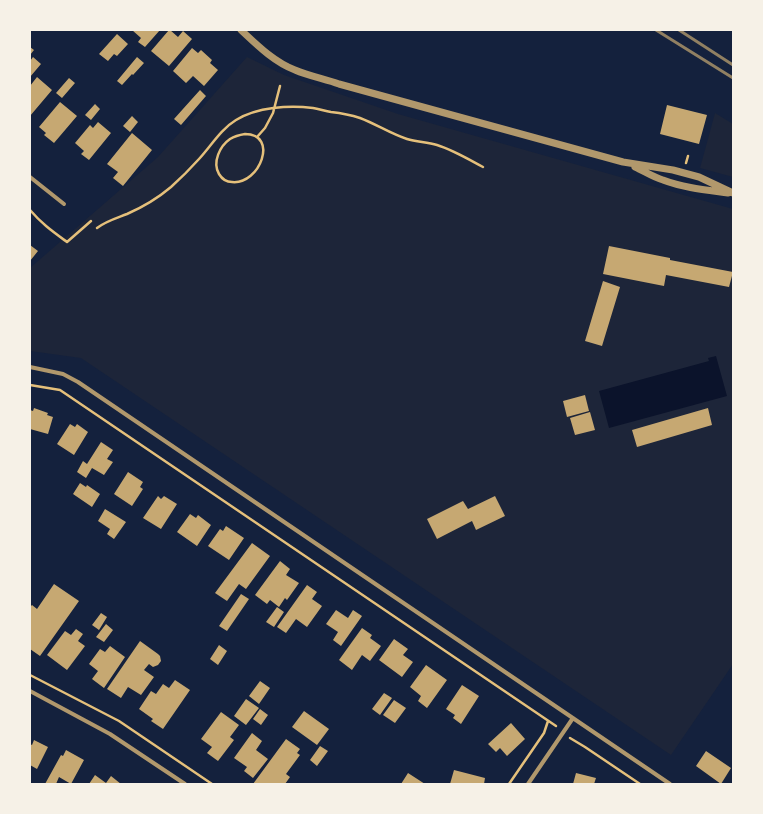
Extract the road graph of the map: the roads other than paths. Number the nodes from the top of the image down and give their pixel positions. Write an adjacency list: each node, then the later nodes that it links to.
1 (241, 30): 2 (street)
2 (627, 164): 4 (street); 4 (street)
3 (30, 177): 5 (street)
4 (733, 193)
5 (64, 204)
6 (30, 367): 8 (street)
7 (30, 691): 9 (street)
8 (573, 718): 10 (street); 11 (street)
9 (185, 784)
10 (528, 784)
11 (670, 784)

